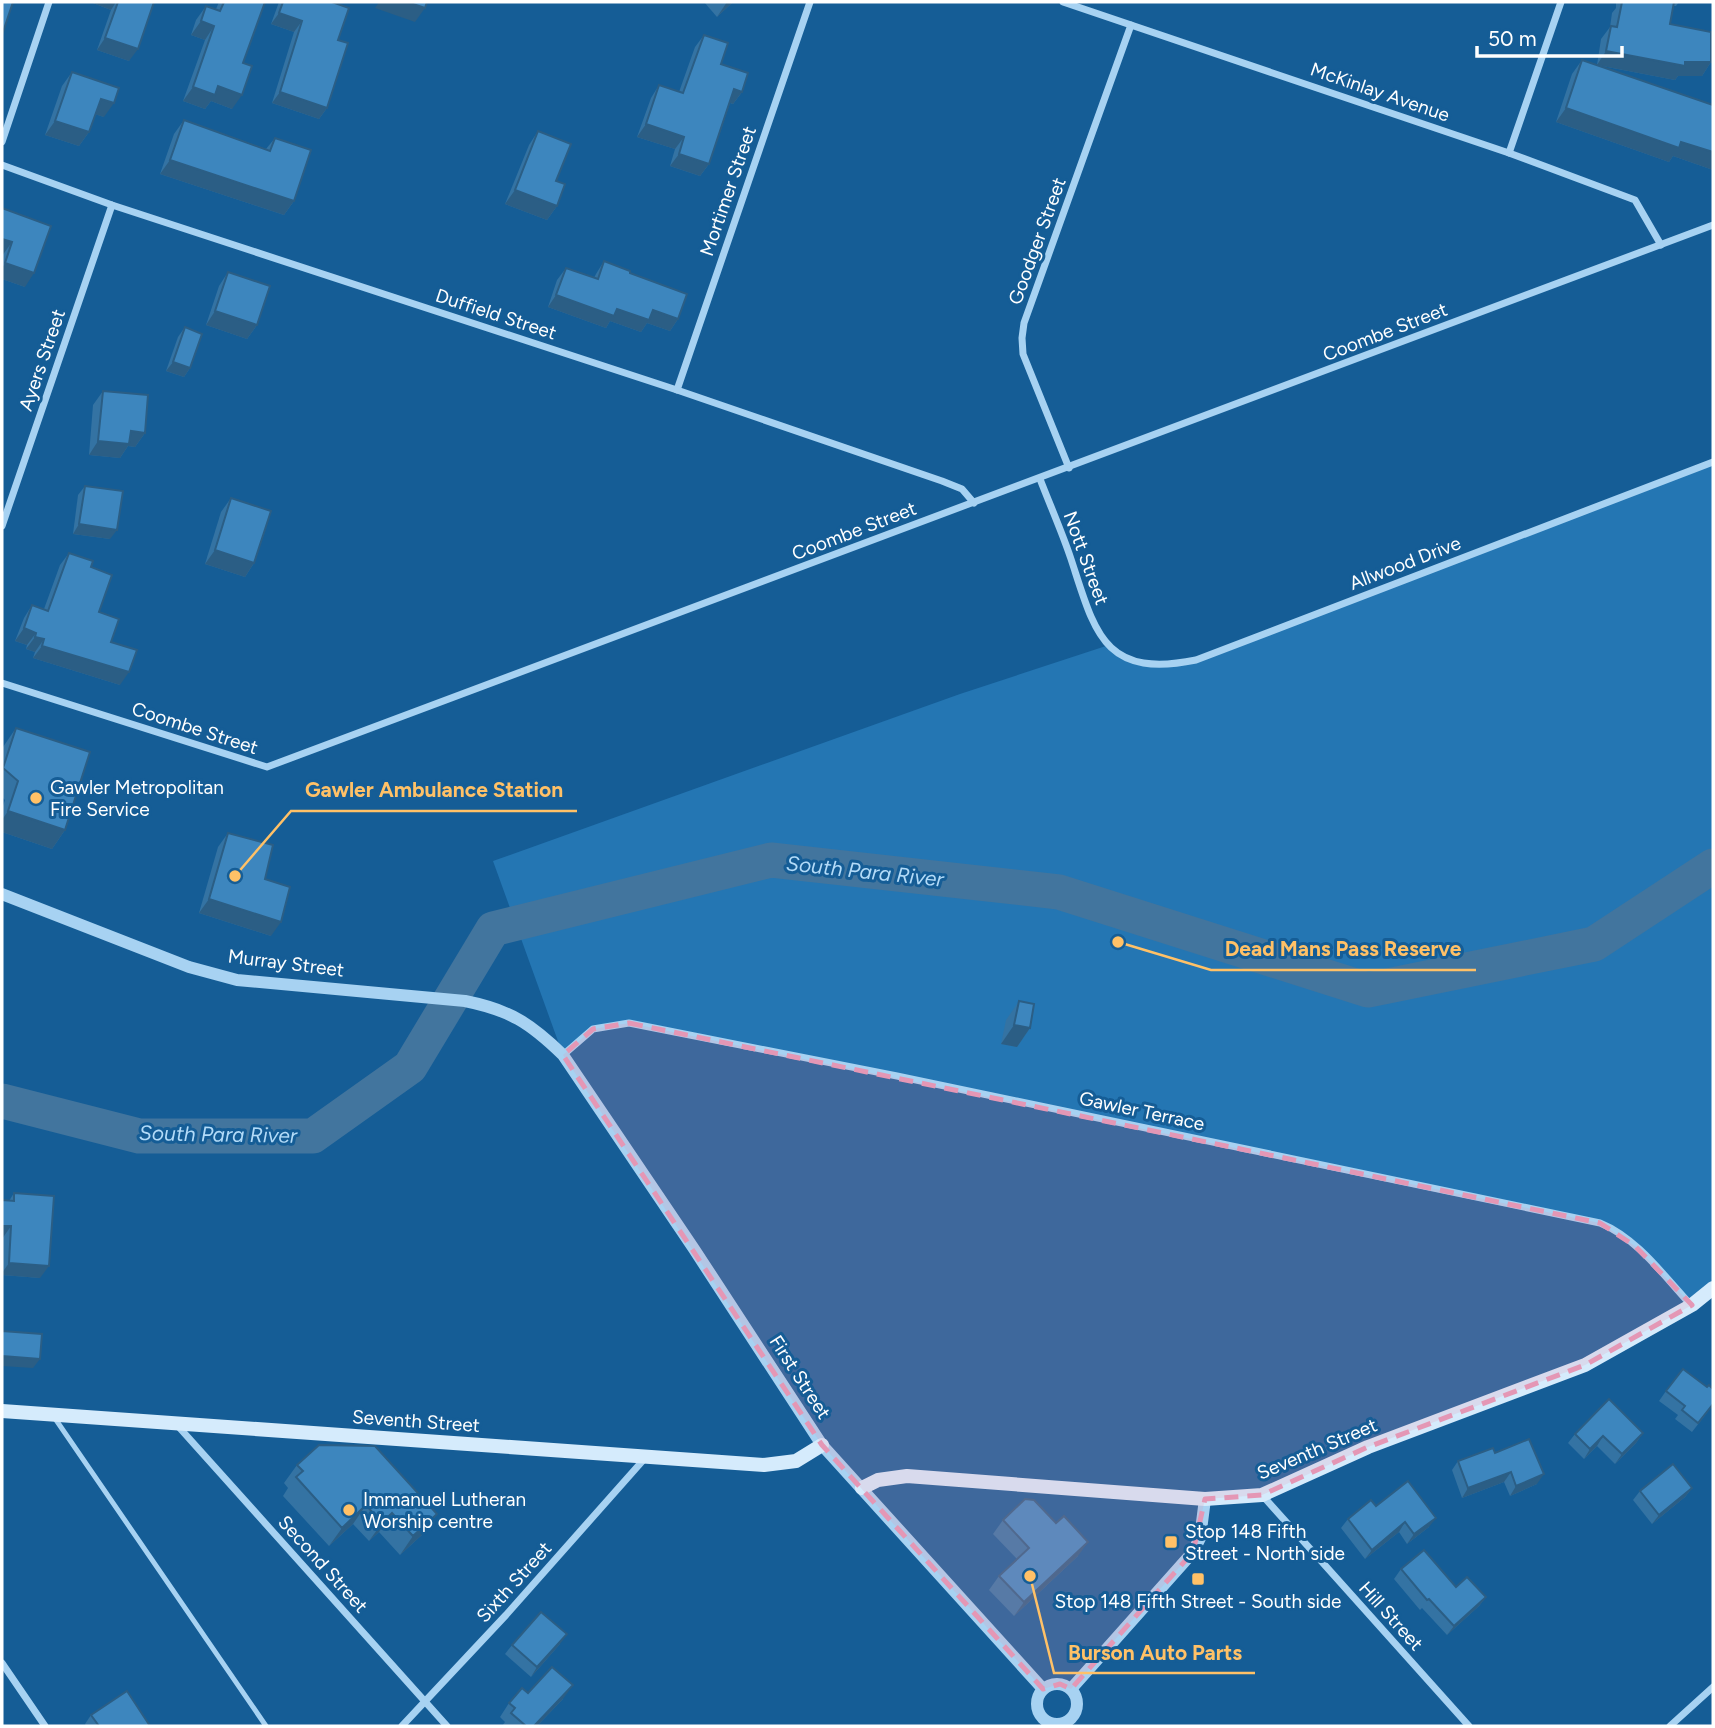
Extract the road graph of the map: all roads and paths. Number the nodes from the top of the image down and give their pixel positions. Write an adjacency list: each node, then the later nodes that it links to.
1 (50, 2): 6 (street)
2 (810, 2): 12 (street, Mortimer Street)
3 (1063, 2): 5 (street, McKinlay Avenue)
4 (1561, 2): 7 (street)
5 (1131, 25): 7 (street, McKinlay Avenue); 14 (street, Goodger Street)
6 (2, 142)
7 (1508, 153): 11 (street, McKinlay Avenue)
8 (2, 165): 9 (street, Duffield Street)
9 (111, 205): 12 (street, Duffield Street); 17 (street, Ayers Street)
10 (1713, 225): 11 (street, Coombe Street)
11 (1661, 245): 14 (street, Coombe Street)
12 (677, 390): 16 (street, Duffield Street)
13 (1713, 462): 18 (street, Allwood Drive)
14 (1069, 468): 15 (street, Coombe Street)
15 (1040, 479): 16 (street, Coombe Street); 18 (street, Nott Street)
16 (974, 503): 19 (street, Coombe Street)
17 (2, 526)
18 (1107, 646)
19 (2, 683)
20 (2, 894): 21 (street, Murray Street)
21 (563, 1055): 23 (street, Gawler Terrace); 27 (street, First Street)
22 (1713, 1288): 23 (main road, Seventh Street)
23 (1692, 1305): 30 (main road, Seventh Street)
24 (2, 1411): 25 (main road, Seventh Street)
25 (53, 1415): 26 (main road, Seventh Street); 40 (lane)
26 (176, 1423): 28 (main road, Seventh Street); 36 (street, Second Street)
27 (822, 1445): 28 (main road, Seventh Street); 29 (street, First Street)
28 (647, 1456): 36 (street, Sixth Street)
29 (862, 1488): 31 (main road, Seventh Street); 34 (street, First Street)
30 (1262, 1495): 31 (main road, Seventh Street); 43 (street, Hill Street)
31 (1205, 1499): 35 (street)
32 (2, 1663): 39 (street)
33 (1713, 1687): 44 (street)
34 (1043, 1689): 35 (street); 37 (street)
35 (1071, 1689): 38 (street)
36 (425, 1701): 41 (street, Sixth Street); 42 (street, Second Street)
37 (1042, 1723): 38 (street)
38 (1072, 1723)
39 (45, 1726)
40 (266, 1726)
41 (402, 1726)
42 (447, 1726)
43 (1469, 1726)
44 (1670, 1726)

